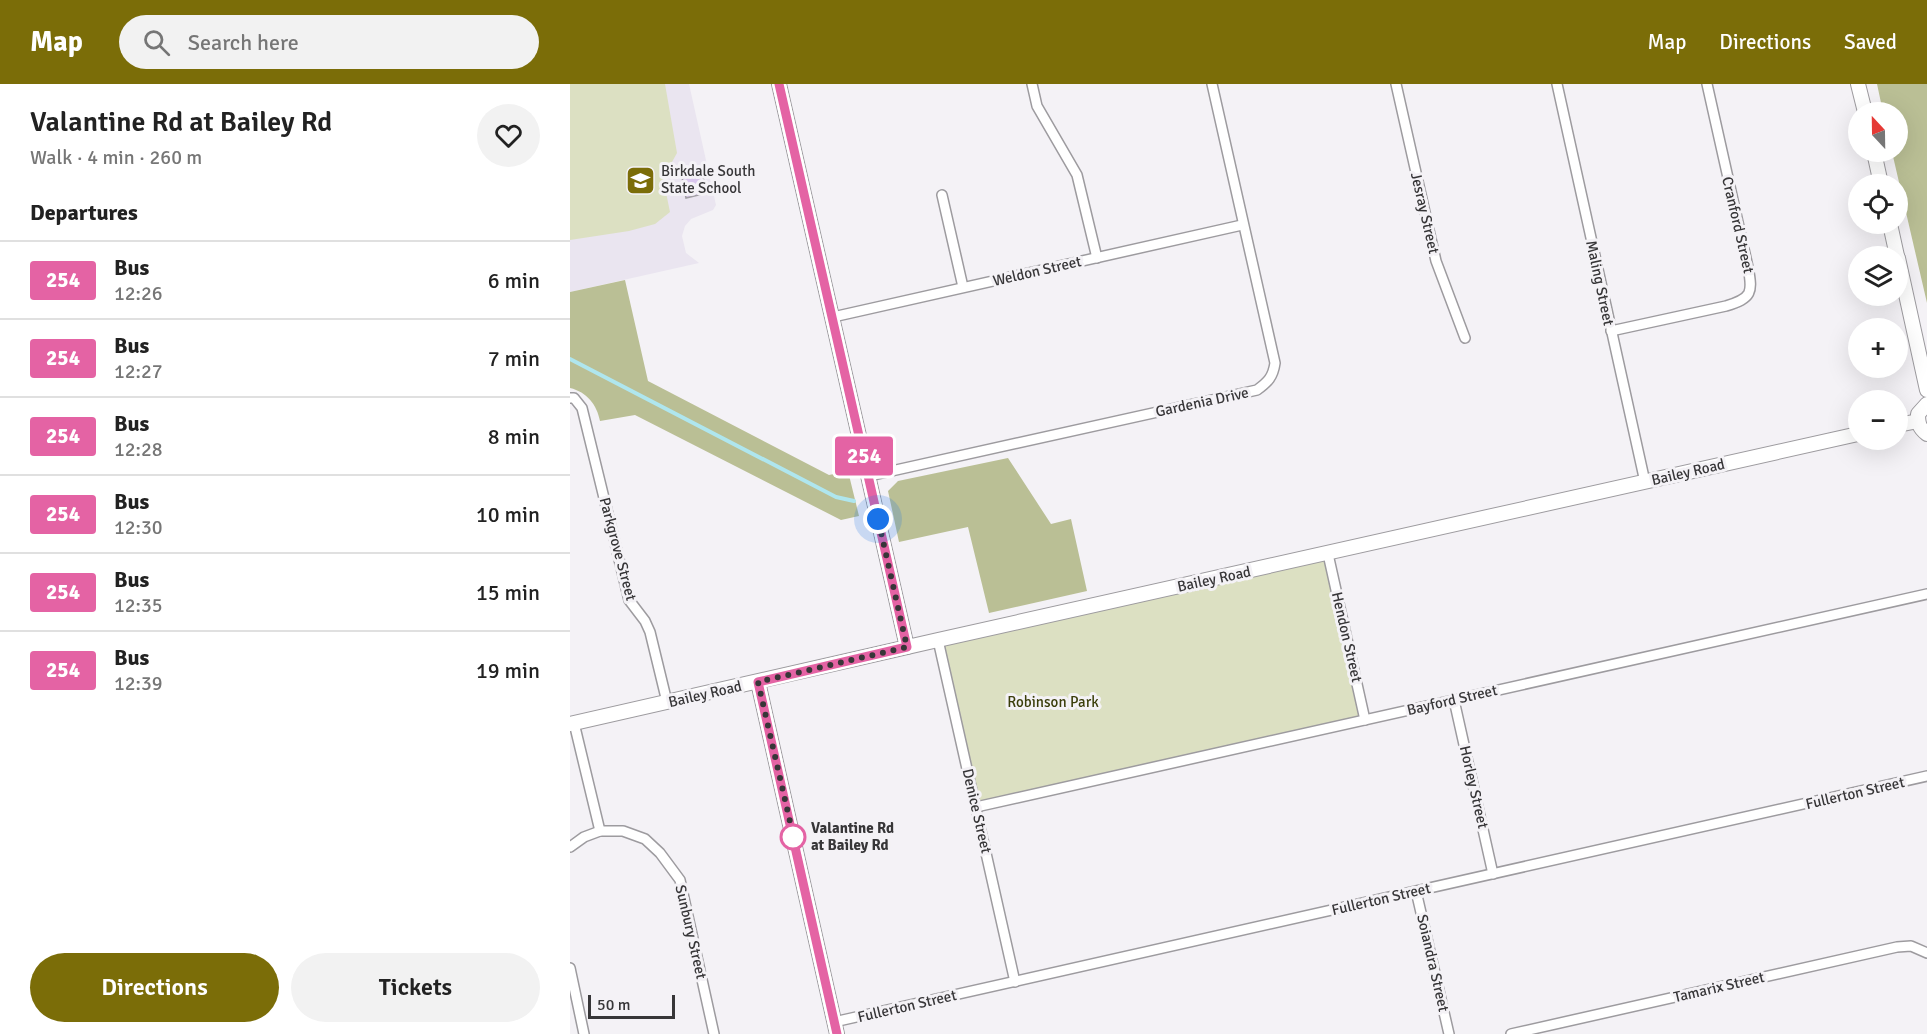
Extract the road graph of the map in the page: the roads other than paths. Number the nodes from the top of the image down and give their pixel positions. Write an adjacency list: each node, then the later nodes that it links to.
1 (780, 84): 14 (street)
2 (1032, 84): 11 (street)
3 (1212, 84): 10 (street, Gardenia Drive)
4 (1396, 84): 16 (street, Jesray Street)
5 (1557, 84): 15 (street, Maling Street)
6 (1707, 84): 15 (street, Cranford Street)
7 (1858, 84): 8 (street)
8 (1862, 102)
9 (942, 195): 12 (street)
10 (1242, 225): 11 (street, Weldon Street); 24 (street, Gardenia Drive)
11 (1096, 258): 12 (street, Weldon Street)
12 (963, 287): 14 (street, Weldon Street)
13 (1908, 306): 17 (street)
14 (833, 317): 24 (street)
15 (1611, 332): 25 (street, Maling Street)
16 (1465, 338)
17 (1927, 390)
18 (570, 398): 32 (street, Parkgrove Street)
19 (1927, 405): 20 (street)
20 (1918, 422): 21 (street); 22 (street)
21 (1908, 424)
22 (1927, 434)
23 (1848, 436): 25 (street, Bailey Road)
24 (869, 476): 29 (street)
25 (1644, 482): 26 (street, Bailey Road)
26 (1328, 554): 28 (street, Bailey Road); 33 (street, Hendon Street)
27 (1927, 594): 31 (street, Bayford Street)
28 (938, 640): 29 (street, Bailey Road); 36 (street, Denice Street)
29 (907, 647): 30 (street, Bailey Road)
30 (758, 682): 32 (street, Bailey Road); 44 (street)
31 (1454, 700): 33 (street, Bayford Street); 39 (street, Horley Street)
32 (667, 702): 34 (street, Bailey Road)
33 (1365, 720): 36 (street, Bayford Street)
34 (572, 724): 37 (street)
35 (1927, 777): 39 (street, Fullerton Street)
36 (976, 807): 43 (street, Denice Street)
37 (600, 831): 38 (street); 46 (street, Sunbury Street)
38 (570, 847)
39 (1493, 874): 40 (street, Fullerton Street)
40 (1416, 891): 43 (street, Fullerton Street); 47 (street, Soiandra Street)
41 (1927, 953): 48 (street, Tamarix Street)
42 (570, 968): 45 (street)
43 (1015, 981): 44 (street, Fullerton Street)
44 (836, 1028)
45 (584, 1034)
46 (714, 1034)
47 (1449, 1034)
48 (1511, 1034)

